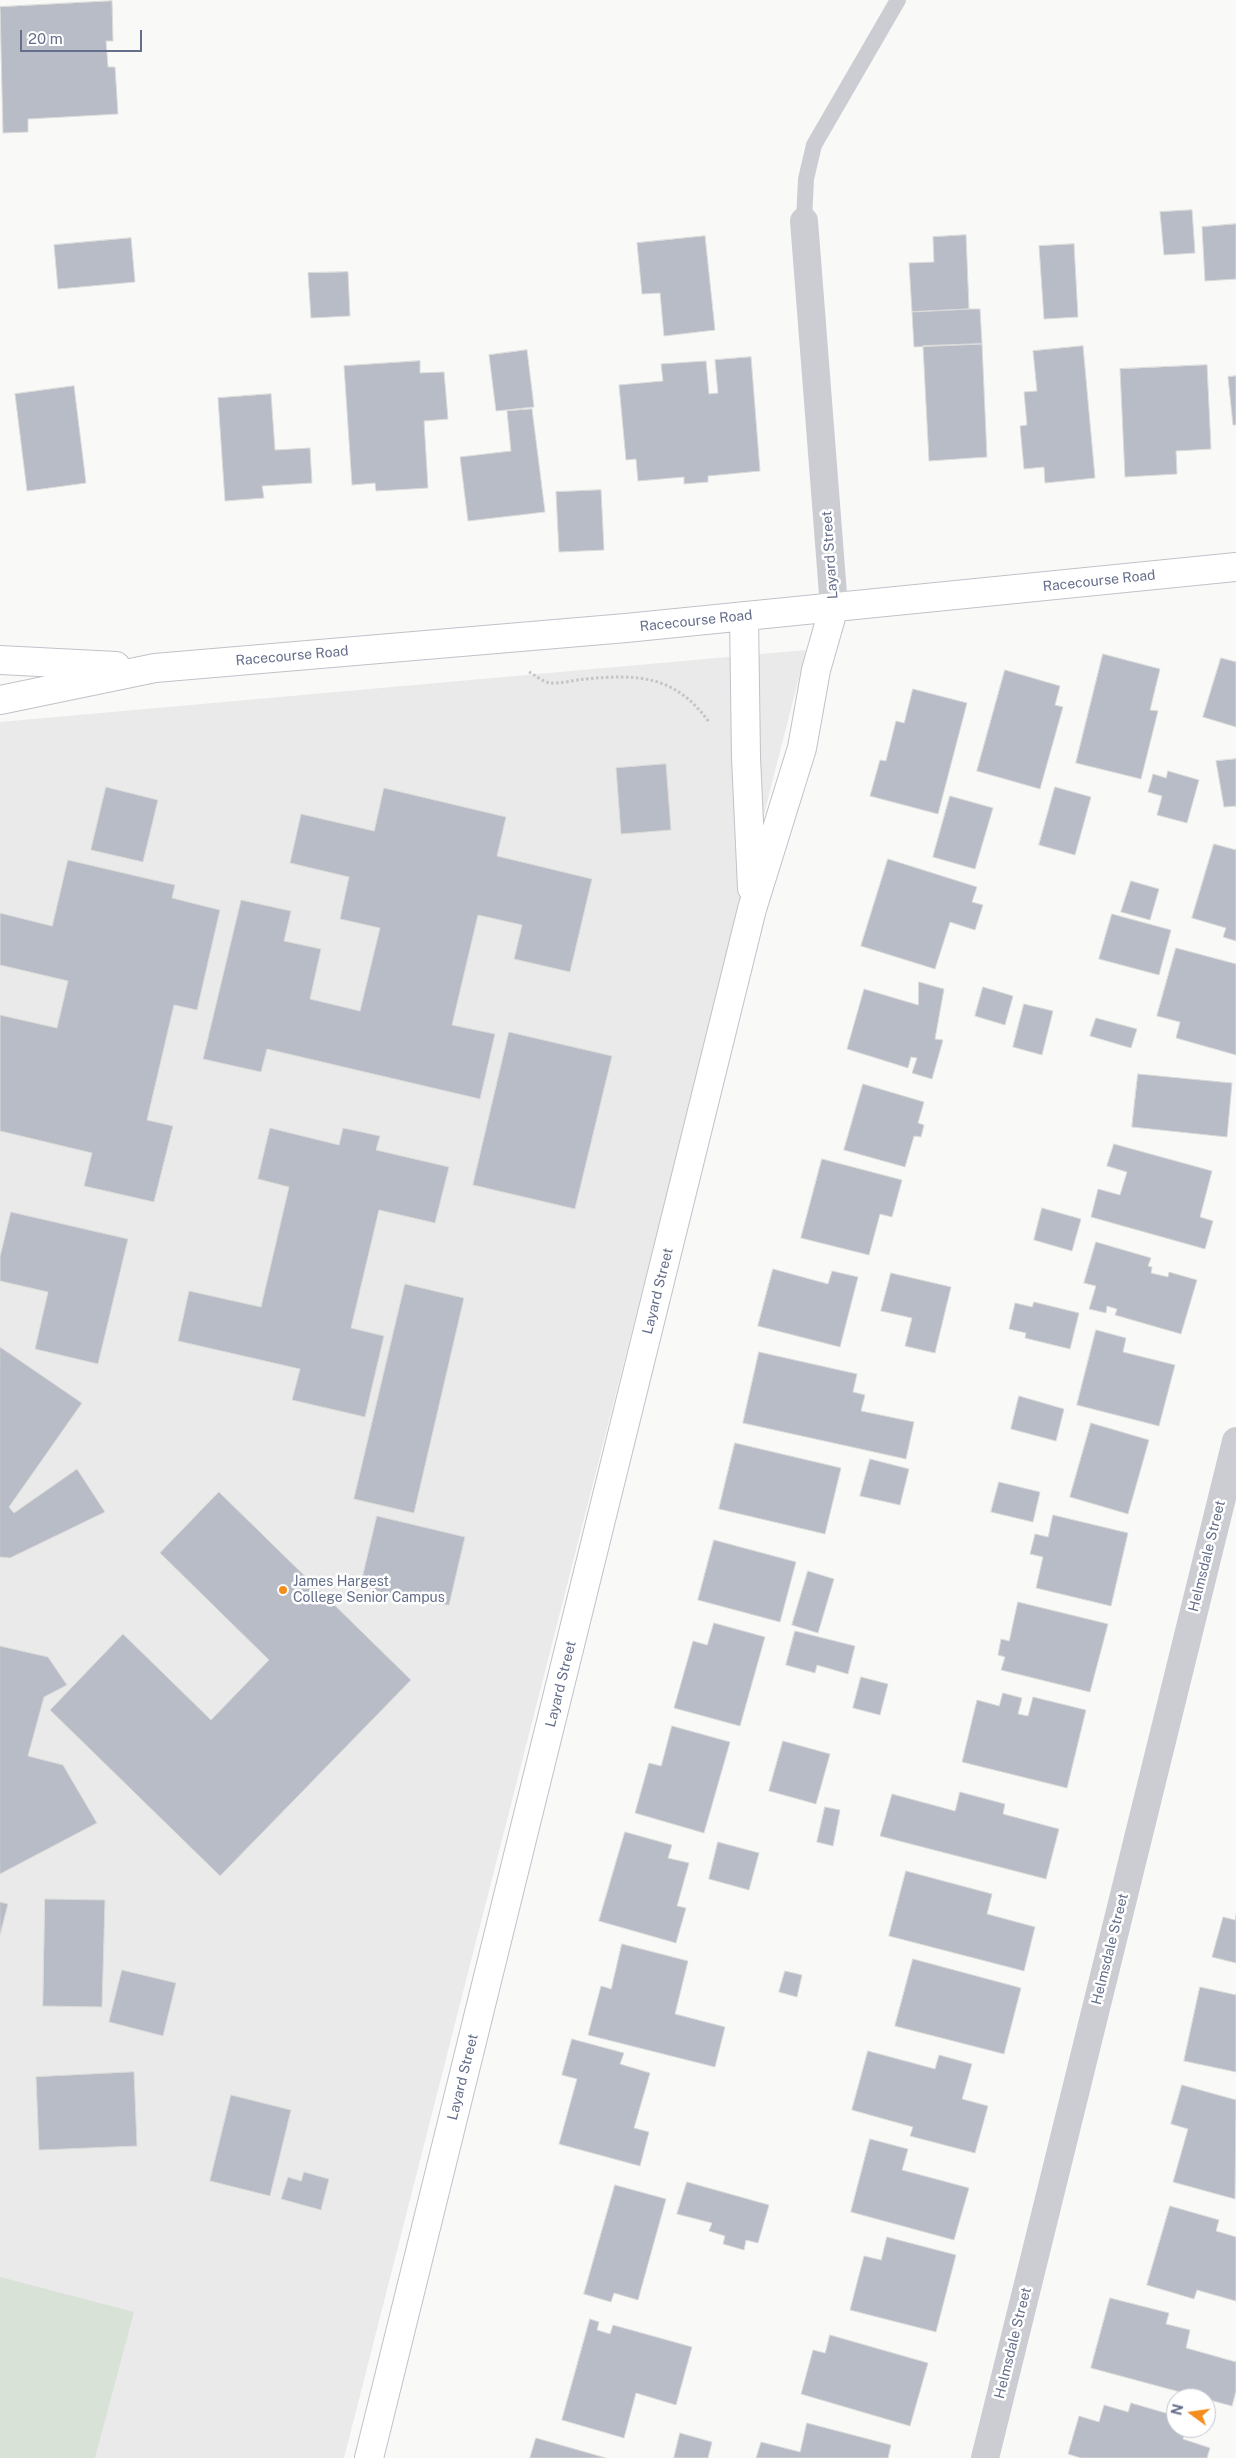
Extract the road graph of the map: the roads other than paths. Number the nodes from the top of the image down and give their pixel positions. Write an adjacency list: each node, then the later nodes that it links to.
1 (898, 0): 2 (lane)
2 (804, 221): 4 (street, Layard Street)
3 (1236, 567): 4 (street, Racecourse Road)
4 (834, 607): 5 (street, Racecourse Road); 9 (street, Layard Street)
5 (744, 616): 7 (street, Racecourse Road); 9 (street, Layard Street)
6 (0, 660): 7 (street, Racecourse Road)
7 (155, 668): 8 (street, Racecourse Road)
8 (0, 700)
9 (752, 910): 11 (street, Layard Street)
10 (1236, 1441): 12 (street, Helmsdale Street)
11 (369, 2458)
12 (985, 2458)

